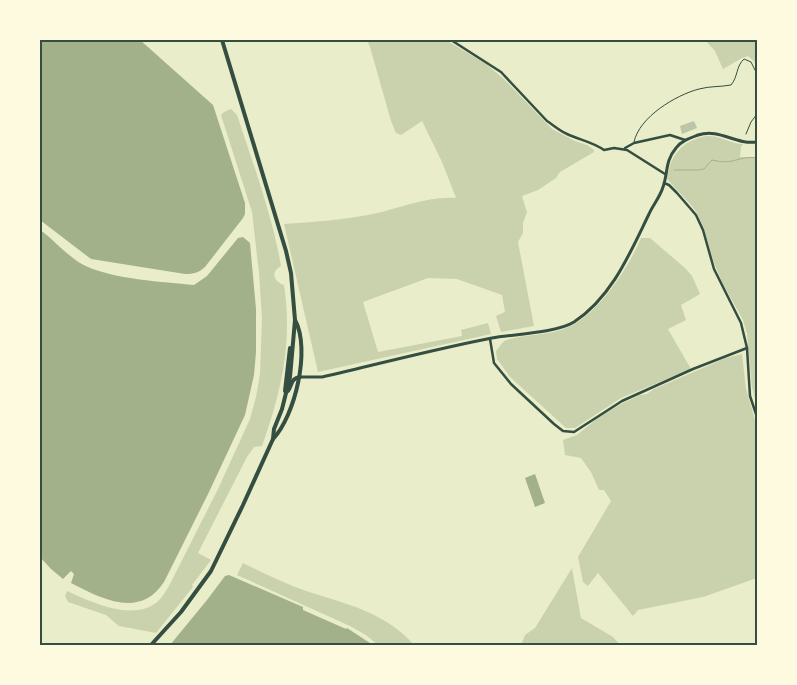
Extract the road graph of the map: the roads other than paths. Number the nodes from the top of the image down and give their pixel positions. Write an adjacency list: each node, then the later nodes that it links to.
1 (222, 40): 12 (highway)
2 (451, 40): 9 (street)
3 (757, 74): 8 (lane)
4 (757, 114): 5 (lane)
5 (746, 134)
6 (685, 140): 7 (main road); 8 (street); 10 (main road)
7 (757, 142)
8 (634, 143): 9 (street)
9 (624, 149): 10 (street)
10 (665, 174): 11 (main road)
11 (664, 183): 14 (main road); 15 (street)
12 (295, 320): 13 (highway); 17 (highway)
13 (294, 330): 16 (highway); 18 (highway)
14 (490, 338): 15 (street); 17 (main road)
15 (747, 348): 19 (street)
16 (291, 368): 17 (highway); 18 (highway)
17 (300, 377): 18 (highway); 20 (highway)
18 (285, 396): 20 (highway)
19 (757, 417)
20 (273, 439): 21 (highway)
21 (151, 645)

